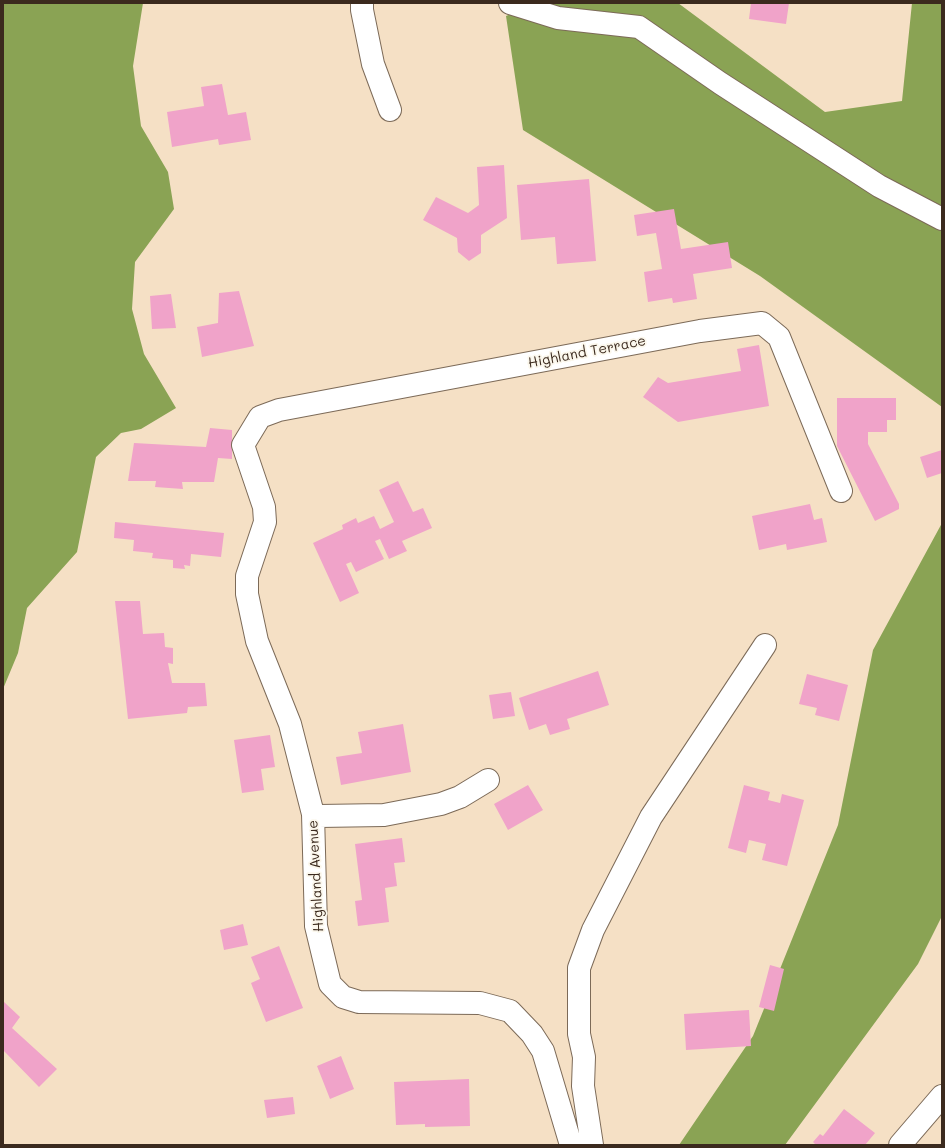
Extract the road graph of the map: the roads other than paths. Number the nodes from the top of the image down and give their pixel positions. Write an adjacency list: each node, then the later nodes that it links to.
1 (362, 3): 3 (street)
2 (510, 3): 4 (street)
3 (390, 110)
4 (942, 219)
5 (243, 445): 6 (street, Highland Terrace); 9 (street, Highland Avenue)
6 (840, 491)
7 (765, 645): 12 (street)
8 (488, 780): 9 (street)
9 (313, 814): 11 (street, Highland Avenue)
10 (942, 1096): 13 (street)
11 (571, 1145)
12 (592, 1145)
13 (900, 1145)

